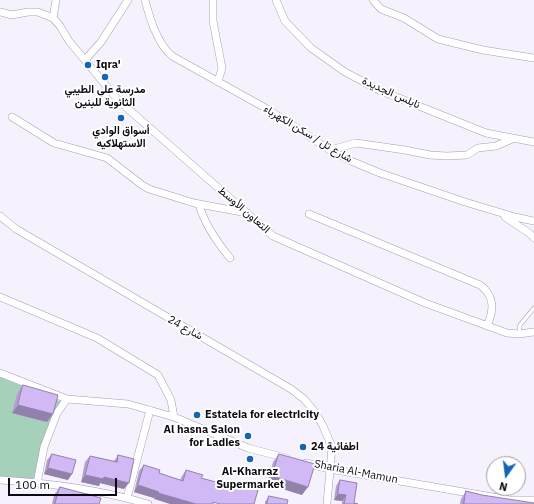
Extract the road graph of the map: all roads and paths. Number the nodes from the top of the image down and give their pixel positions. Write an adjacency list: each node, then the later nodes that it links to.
1 (56, 0): 8 (street)
2 (128, 0): 10 (street)
3 (145, 0): 11 (street, شارع تل / سكن الكهرباء)
4 (213, 0): 11 (street)
5 (276, 0): 13 (street, نابلس الجديدة)
6 (373, 0): 9 (street)
7 (0, 12): 8 (street)
8 (53, 18): 10 (street, التعاون الأوسط)
9 (534, 58)
10 (85, 60): 17 (street, التعاون الأوسط)
11 (218, 82): 15 (street, شارع تل / سكن الكهرباء)
12 (12, 117): 16 (street)
13 (512, 139): 14 (street, نابلس الجديدة); 15 (street)
14 (534, 142)
15 (330, 150): 21 (street, شارع تل / سكن الكهرباء)
16 (199, 204): 17 (street); 23 (street)
17 (247, 213): 26 (street, التعاون الأوسط)
18 (309, 214): 26 (street)
19 (0, 216): 33 (street, شارع 24)
20 (505, 217): 22 (street)
21 (534, 221)
22 (534, 238)
23 (230, 258)
24 (0, 297): 32 (street)
25 (534, 308): 28 (lane)
26 (487, 326): 28 (street, التعاون الأوسط)
27 (534, 332): 28 (street, التعاون الأوسط)
28 (519, 334)
29 (0, 373): 30 (street, Sharia Al-Mamun)
30 (67, 399): 31 (street, Sharia Al-Mamun); 35 (street)
31 (150, 410): 32 (street, Sharia Al-Mamun); 36 (street)
32 (174, 417): 33 (street, Sharia Al-Mamun)
33 (330, 469): 37 (street, Sharia Al-Mamun); 39 (street, شارع 24)
34 (0, 480): 35 (street)
35 (37, 482): 36 (street)
36 (127, 498): 38 (street)
37 (534, 500)
38 (148, 504)
39 (327, 504)

